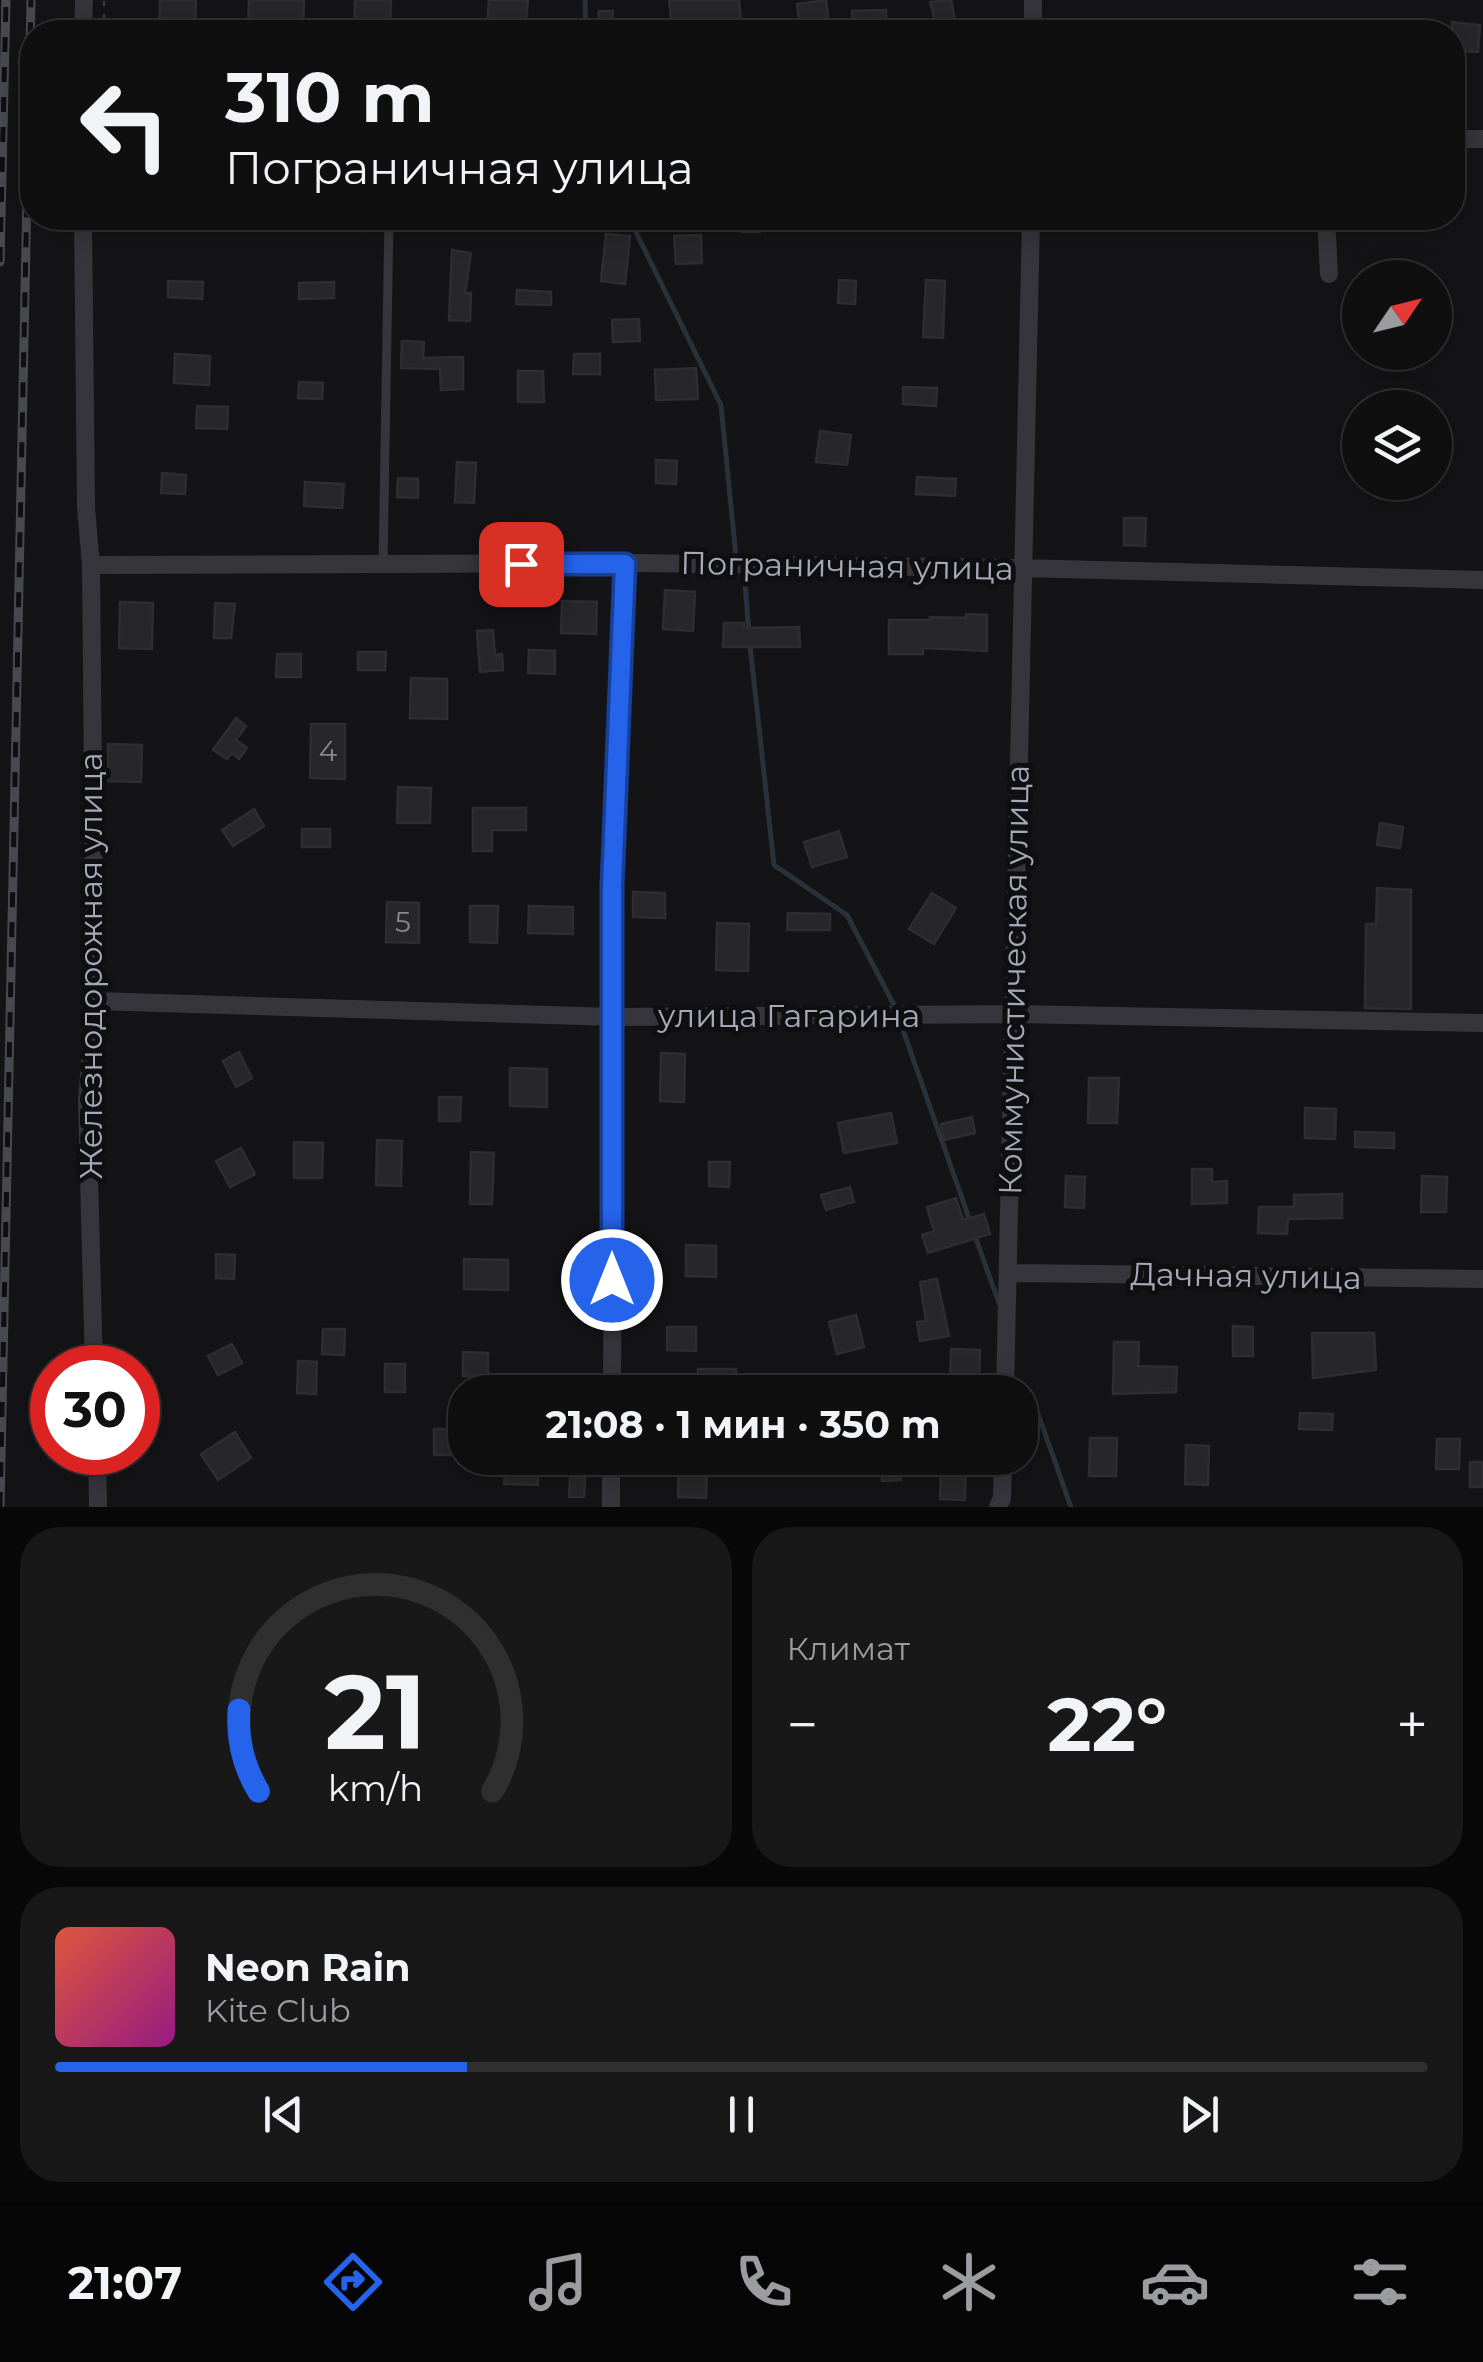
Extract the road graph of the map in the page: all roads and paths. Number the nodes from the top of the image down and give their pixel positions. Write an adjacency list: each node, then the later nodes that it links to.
1 (83, 230): 7 (street, Железнодорожная улица)
2 (390, 230): 8 (lane)
3 (1031, 230): 9 (street, Коммунистическая улица)
4 (1327, 230): 5 (street)
5 (1329, 274)
6 (625, 564): 8 (street, Пограничная улица); 9 (street, Пограничная улица); 13 (street)
7 (91, 565): 8 (street, Пограничная улица); 11 (street, Железнодорожная улица)
8 (383, 566)
9 (1021, 568): 10 (street, Пограничная улица); 12 (street, Коммунистическая улица)
10 (1483, 580)
11 (94, 1002): 13 (street, улица Гагарина); 17 (street, Железнодорожная улица)
12 (1014, 1014): 13 (street, улица Гагарина); 14 (street, улица Гагарина); 15 (street, Коммунистическая улица)
13 (614, 1017): 18 (street)
14 (1483, 1023)
15 (1008, 1273): 16 (street, Дачная улица); 19 (street, Коммунистическая улица)
16 (1483, 1279)
17 (93, 1345)
18 (612, 1375)
19 (1005, 1375)
20 (97, 1475): 23 (street)
21 (611, 1475): 24 (street)
22 (1003, 1475): 25 (street)
23 (98, 1507)
24 (611, 1507)
25 (998, 1507)

